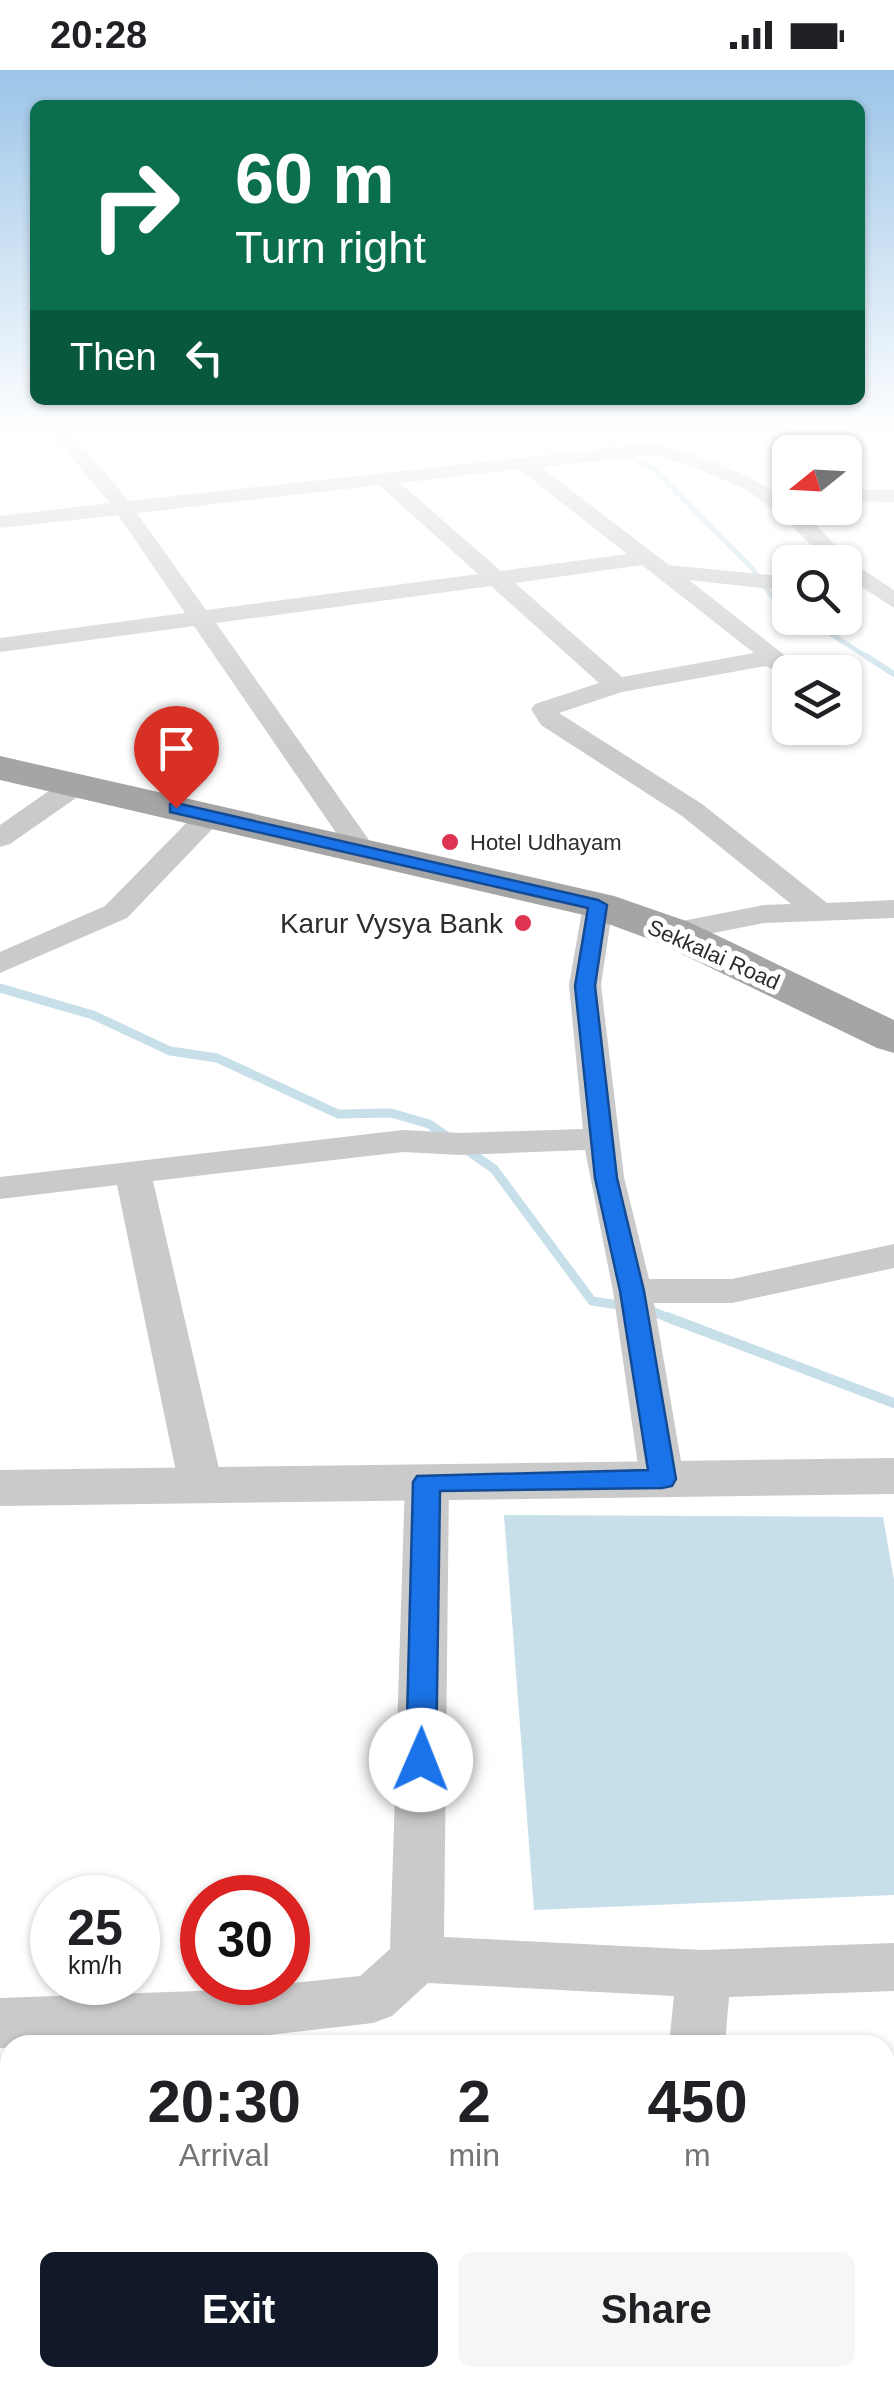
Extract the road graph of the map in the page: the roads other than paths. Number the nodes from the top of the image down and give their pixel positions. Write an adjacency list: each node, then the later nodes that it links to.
1 (143, 537): 10 (street)
2 (451, 537): 6 (street)
3 (620, 537): 4 (street)
4 (656, 565): 6 (street); 7 (street); 12 (street)
5 (862, 576): 9 (street)
6 (498, 578): 10 (street); 13 (street)
7 (772, 581)
8 (862, 590): 9 (street)
9 (889, 593)
10 (198, 619): 11 (street); 18 (street)
11 (0, 645)
12 (770, 658): 13 (street)
13 (617, 685): 21 (street)
14 (0, 768): 15 (main road, Sekkalai Road)
15 (76, 786): 16 (main road, Sekkalai Road); 17 (street)
16 (209, 816): 18 (main road, Sekkalai Road); 23 (street)
17 (0, 838)
18 (362, 850): 19 (main road, Sekkalai Road)
19 (598, 905): 22 (main road, Sekkalai Road); 25 (street)
20 (894, 909): 21 (street)
21 (820, 912): 22 (street)
22 (674, 932): 24 (main road, Sekkalai Road)
23 (0, 964)
24 (894, 1038)
25 (602, 1139): 26 (street); 29 (street)
26 (133, 1173): 27 (street); 34 (street)
27 (0, 1188)
28 (894, 1256): 29 (street)
29 (632, 1291): 31 (street)
30 (894, 1476): 31 (street)
31 (662, 1479): 32 (street)
32 (426, 1482): 34 (street); 35 (street)
33 (1, 1486): 34 (street)
34 (201, 1486)
35 (417, 1959): 37 (street); 38 (street)
36 (894, 1967): 37 (street)
37 (702, 1974): 39 (street)
38 (0, 2023)
39 (697, 2035)

